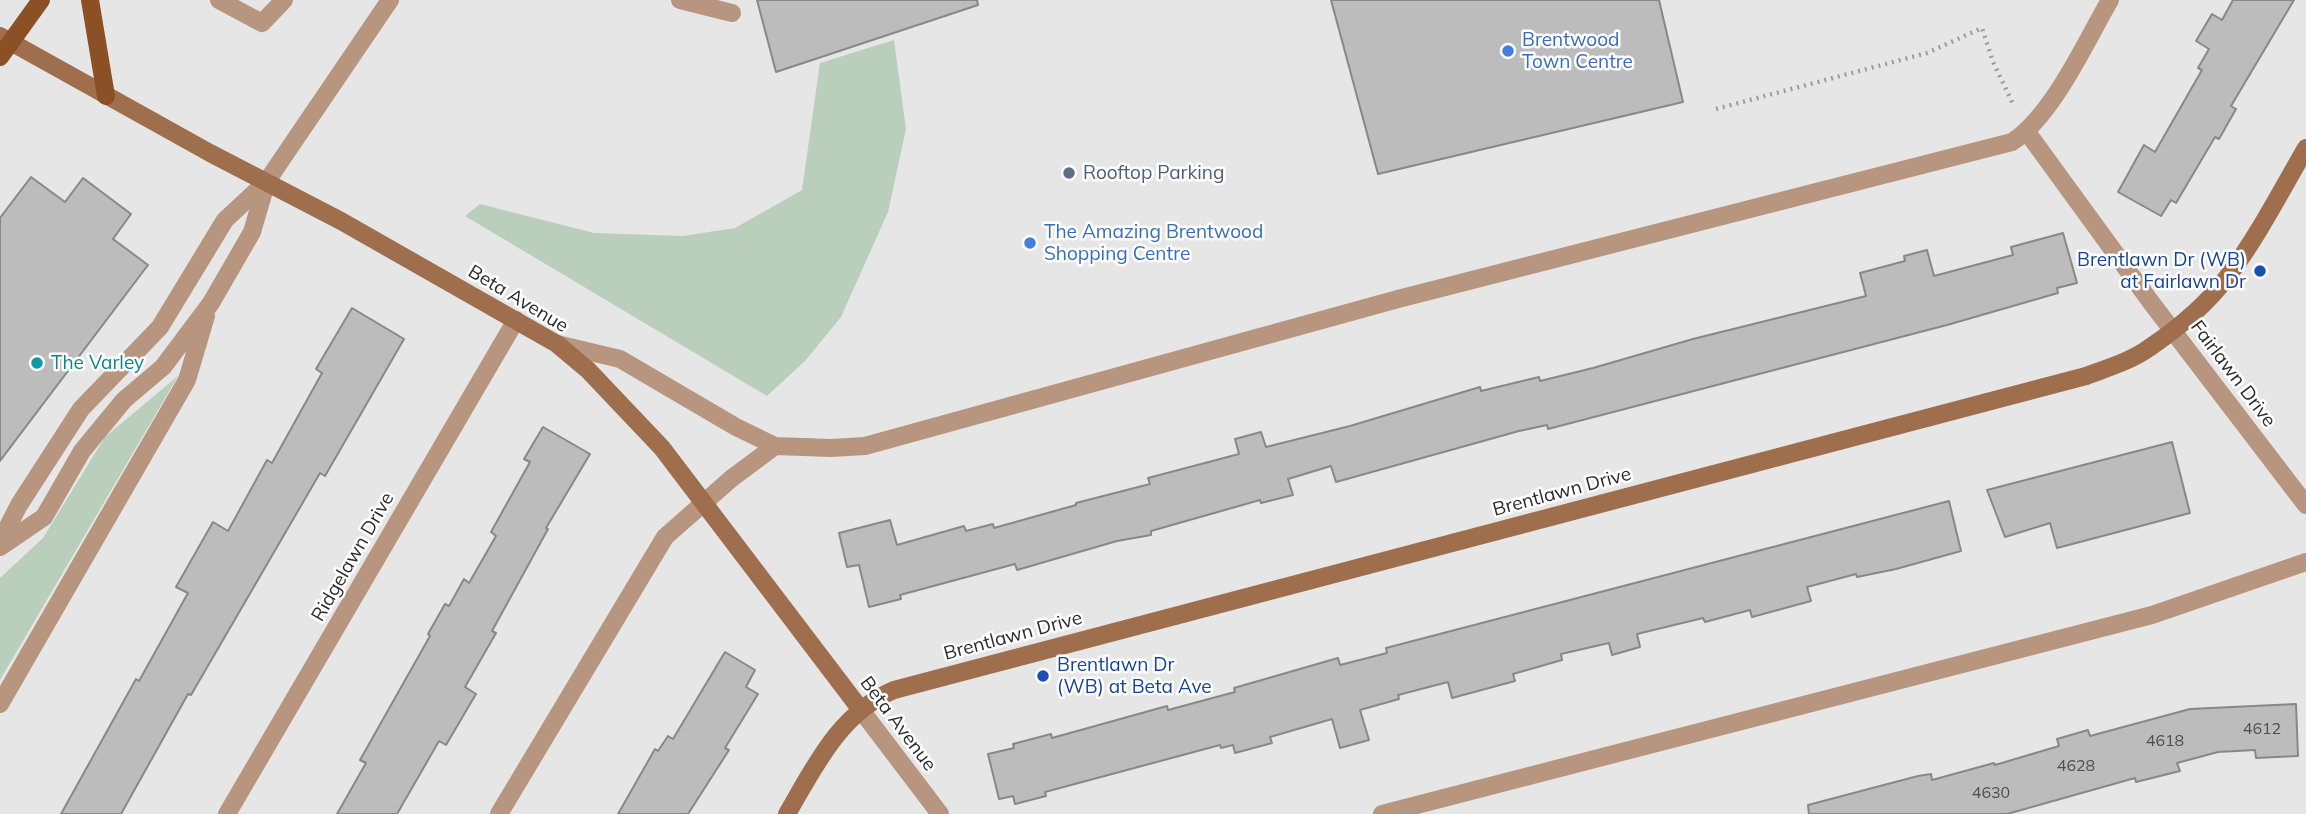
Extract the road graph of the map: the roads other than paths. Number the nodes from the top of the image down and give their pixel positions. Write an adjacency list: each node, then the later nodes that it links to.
1 (41, 0): 9 (main road)
2 (90, 0): 10 (main road)
3 (219, 0): 4 (street)
4 (284, 0)
5 (390, 0): 13 (street)
6 (680, 0): 8 (street)
7 (2110, 0): 11 (street)
8 (732, 13)
9 (4, 45): 10 (street, Beta Avenue)
10 (106, 96): 13 (street, Beta Avenue)
11 (2027, 132): 16 (street, Fairlawn Drive); 18 (street)
12 (2306, 148): 16 (street, Brentlawn Drive)
13 (267, 181): 14 (street); 15 (street, Beta Avenue); 21 (street)
14 (211, 303): 22 (street); 24 (street)
15 (516, 320): 17 (street, Beta Avenue); 26 (street, Ridgelawn Drive)
16 (2173, 329): 20 (street, Fairlawn Drive); 25 (street, Brentlawn Drive)
17 (557, 344): 18 (street); 19 (street, Beta Avenue)
18 (775, 446): 19 (street)
19 (704, 503): 25 (street, Beta Avenue); 27 (street)
20 (2306, 505)
21 (0, 542)
22 (0, 547)
23 (2306, 562): 30 (street)
24 (0, 704)
25 (861, 710): 28 (street, Brentlawn Drive); 29 (street, Beta Avenue)
26 (226, 814)
27 (499, 814)
28 (787, 814)
29 (940, 814)
30 (1382, 814)

